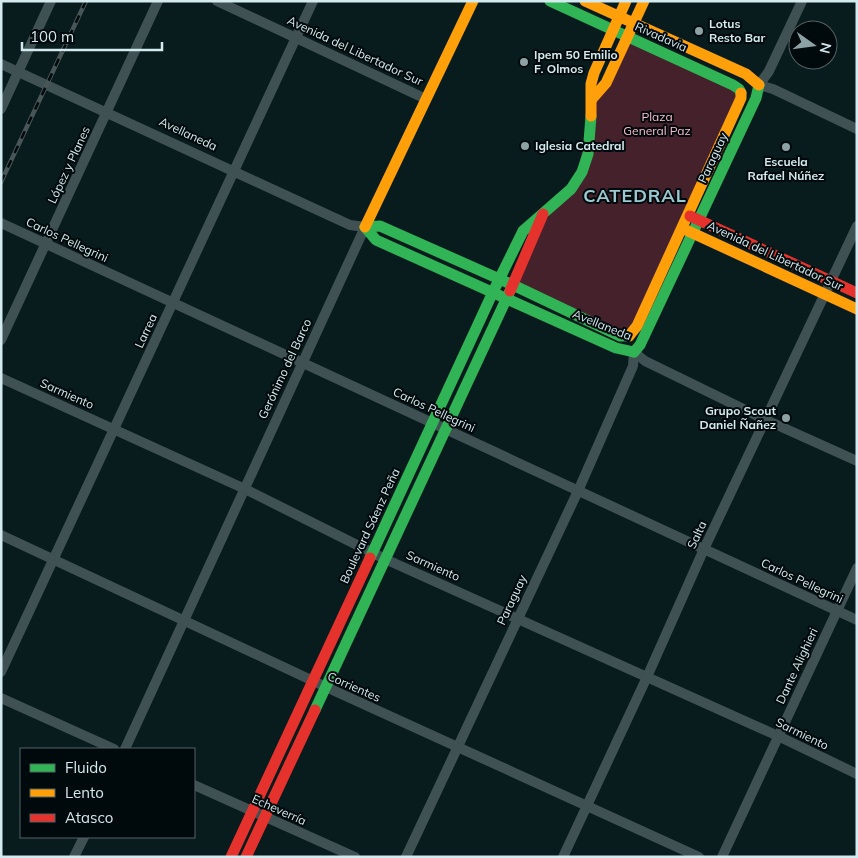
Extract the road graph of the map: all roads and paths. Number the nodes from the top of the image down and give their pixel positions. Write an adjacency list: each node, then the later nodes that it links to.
1 (51, 1): 17 (street)
2 (158, 1): 23 (street, López y Planes)
3 (217, 1): 15 (street, Avenida del Libertador Sur)
4 (312, 1): 15 (street, Larrea)
5 (472, 1): 20 (main road, Gerónimo del Barco)
6 (550, 1): 13 (main road, Rivadavia)
7 (585, 1): 11 (main road, Rivadavia)
8 (626, 1): 11 (main road, Boulevard Sáenz Peña)
9 (644, 1): 12 (main road)
10 (802, 1): 18 (street, Paraguay)
11 (619, 16): 12 (main road, Rivadavia); 13 (main road, Boulevard Sáenz Peña)
12 (634, 24): 14 (main road); 18 (main road, Rivadavia)
13 (612, 30): 14 (main road, Rivadavia); 21 (main road, Boulevard Sáenz Peña)
14 (627, 37): 19 (main road, Rivadavia); 21 (main road)
15 (296, 38): 20 (street, Avenida del Libertador Sur); 25 (street, Larrea)
16 (1, 64): 17 (street, Avellaneda)
17 (19, 72): 22 (street); 23 (street, Avellaneda)
18 (759, 86): 19 (main road); 24 (street, Rivadavia); 27 (main road, Paraguay)
19 (741, 93): 27 (main road, Paraguay)
20 (426, 99): 30 (main road, Gerónimo del Barco)
21 (592, 99): 26 (main road, Boulevard Sáenz Peña)
22 (1, 109)
23 (107, 112): 25 (street, Avellaneda); 33 (street, López y Planes)
24 (857, 129)
25 (234, 170): 30 (street, Avellaneda); 41 (street, Larrea)
26 (544, 213): 34 (main road, Boulevard Sáenz Peña); 36 (main road, Boulevard Sáenz Peña)
27 (694, 218): 31 (main road, Paraguay); 32 (main road, Paraguay); 35 (main road, Avenida del Libertador Sur)
28 (1, 223): 33 (street, Carlos Pellegrini)
29 (857, 226): 35 (street, Salta)
30 (365, 227): 34 (main road, Avellaneda); 37 (main road, Avellaneda); 46 (street, Gerónimo del Barco)
31 (682, 228): 32 (main road, Avenida del Libertador Sur); 43 (main road, Paraguay)
32 (693, 233): 39 (main road, Avenida del Libertador Sur); 45 (main road, Paraguay)
33 (46, 244): 41 (street, Carlos Pellegrini); 44 (street, López y Planes)
34 (499, 279): 36 (main road, Avellaneda); 37 (main road, Boulevard Sáenz Peña)
35 (831, 281): 38 (main road, Avenida del Libertador Sur); 39 (street, Salta)
36 (513, 285): 40 (main road, Boulevard Sáenz Peña); 43 (main road, Avellaneda)
37 (493, 292): 40 (main road, Avellaneda); 49 (main road, Boulevard Sáenz Peña)
38 (857, 293)
39 (825, 294): 42 (main road, Avenida del Libertador Sur); 48 (street, Salta)
40 (507, 298): 45 (main road, Avellaneda); 51 (main road, Boulevard Sáenz Peña)
41 (172, 303): 46 (street, Carlos Pellegrini); 50 (street, Larrea)
42 (857, 309)
43 (629, 336): 45 (main road)
44 (1, 340)
45 (634, 352): 48 (street, Avellaneda); 54 (street, Paraguay)
46 (303, 363): 49 (street, Carlos Pellegrini); 53 (street, Gerónimo del Barco)
47 (1, 378): 50 (street, Sarmiento)
48 (766, 420): 52 (street, Avellaneda); 56 (street, Salta)
49 (432, 423): 51 (street, Carlos Pellegrini); 57 (main road, Boulevard Sáenz Peña)
50 (114, 429): 53 (street, Sarmiento); 58 (street, Larrea)
51 (445, 429): 54 (street, Carlos Pellegrini); 59 (main road, Boulevard Sáenz Peña)
52 (857, 461)
53 (245, 489): 57 (street, Sarmiento); 63 (street, Gerónimo del Barco)
54 (578, 491): 56 (street, Carlos Pellegrini); 62 (street, Paraguay)
55 (1, 535): 58 (street, Corrientes)
56 (704, 549): 61 (street, Carlos Pellegrini); 66 (street, Salta)
57 (373, 553): 59 (street, Sarmiento); 67 (main road, Boulevard Sáenz Peña)
58 (54, 559): 63 (street, Corrientes); 65 (street, Larrea)
59 (386, 559): 62 (street, Sarmiento); 68 (main road, Boulevard Sáenz Peña)
60 (857, 568): 61 (street, Dante Alighieri)
61 (836, 610): 64 (street, Carlos Pellegrini); 70 (street, Dante Alighieri)
62 (519, 618): 66 (street, Sarmiento); 71 (street, Paraguay)
63 (183, 620): 67 (street, Corrientes); 73 (street, Gerónimo del Barco)
64 (857, 620)
65 (1, 672)
66 (647, 677): 70 (street, Sarmiento); 76 (street, Salta)
67 (313, 682): 68 (street, Corrientes); 77 (main road, Boulevard Sáenz Peña)
68 (326, 687): 71 (street, Corrientes); 78 (main road, Boulevard Sáenz Peña)
69 (1, 698): 72 (street)
70 (778, 736): 74 (street, Sarmiento); 87 (street, Dante Alighieri)
71 (456, 746): 76 (street, Corrientes); 84 (street, Paraguay)
72 (112, 748)
73 (125, 748)
74 (857, 774)
75 (195, 785): 77 (street, Echeverría)
76 (587, 806): 85 (street, Salta); 86 (street, Corrientes)
77 (252, 811): 78 (street, Echeverría); 81 (main road, Boulevard Sáenz Peña)
78 (264, 817): 82 (main road, Boulevard Sáenz Peña); 83 (street, Echeverría)
79 (84, 838): 80 (street)
80 (74, 857)
81 (231, 857)
82 (246, 857)
83 (355, 857)
84 (406, 857)
85 (563, 857)
86 (699, 857)
87 (722, 857)

